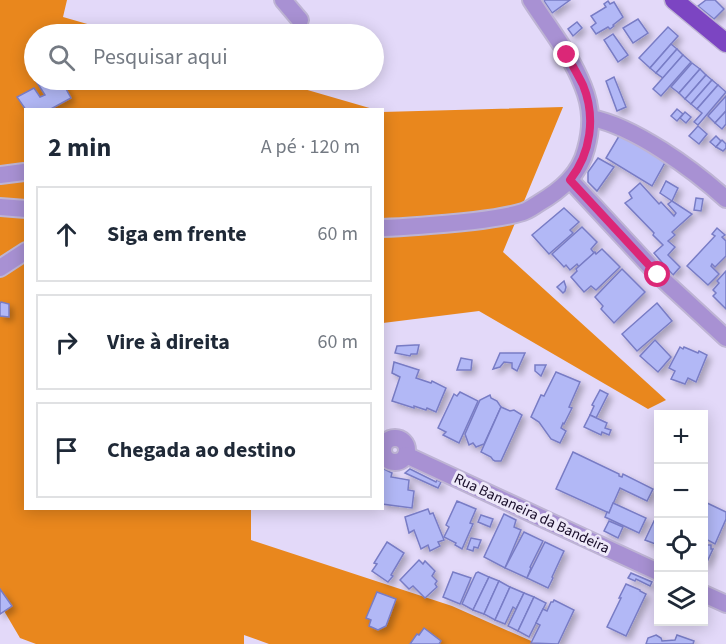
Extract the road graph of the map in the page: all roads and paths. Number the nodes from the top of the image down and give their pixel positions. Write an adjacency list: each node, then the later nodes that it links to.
1 (283, 0): 4 (street)
2 (531, 0): 6 (street)
3 (674, 0): 5 (main road)
4 (300, 20)
5 (726, 43)
6 (591, 118): 9 (street); 10 (street)
7 (24, 172): 8 (street)
8 (0, 175)
9 (570, 180): 13 (street); 16 (street)
10 (726, 199)
11 (0, 207): 12 (street)
12 (24, 208)
13 (384, 228)
14 (24, 252): 15 (street)
15 (0, 268)
16 (726, 338)
17 (406, 455): 18 (street, Rua Bananeira da Bandeira)
18 (654, 570)
19 (708, 596): 20 (street)
20 (726, 604)

